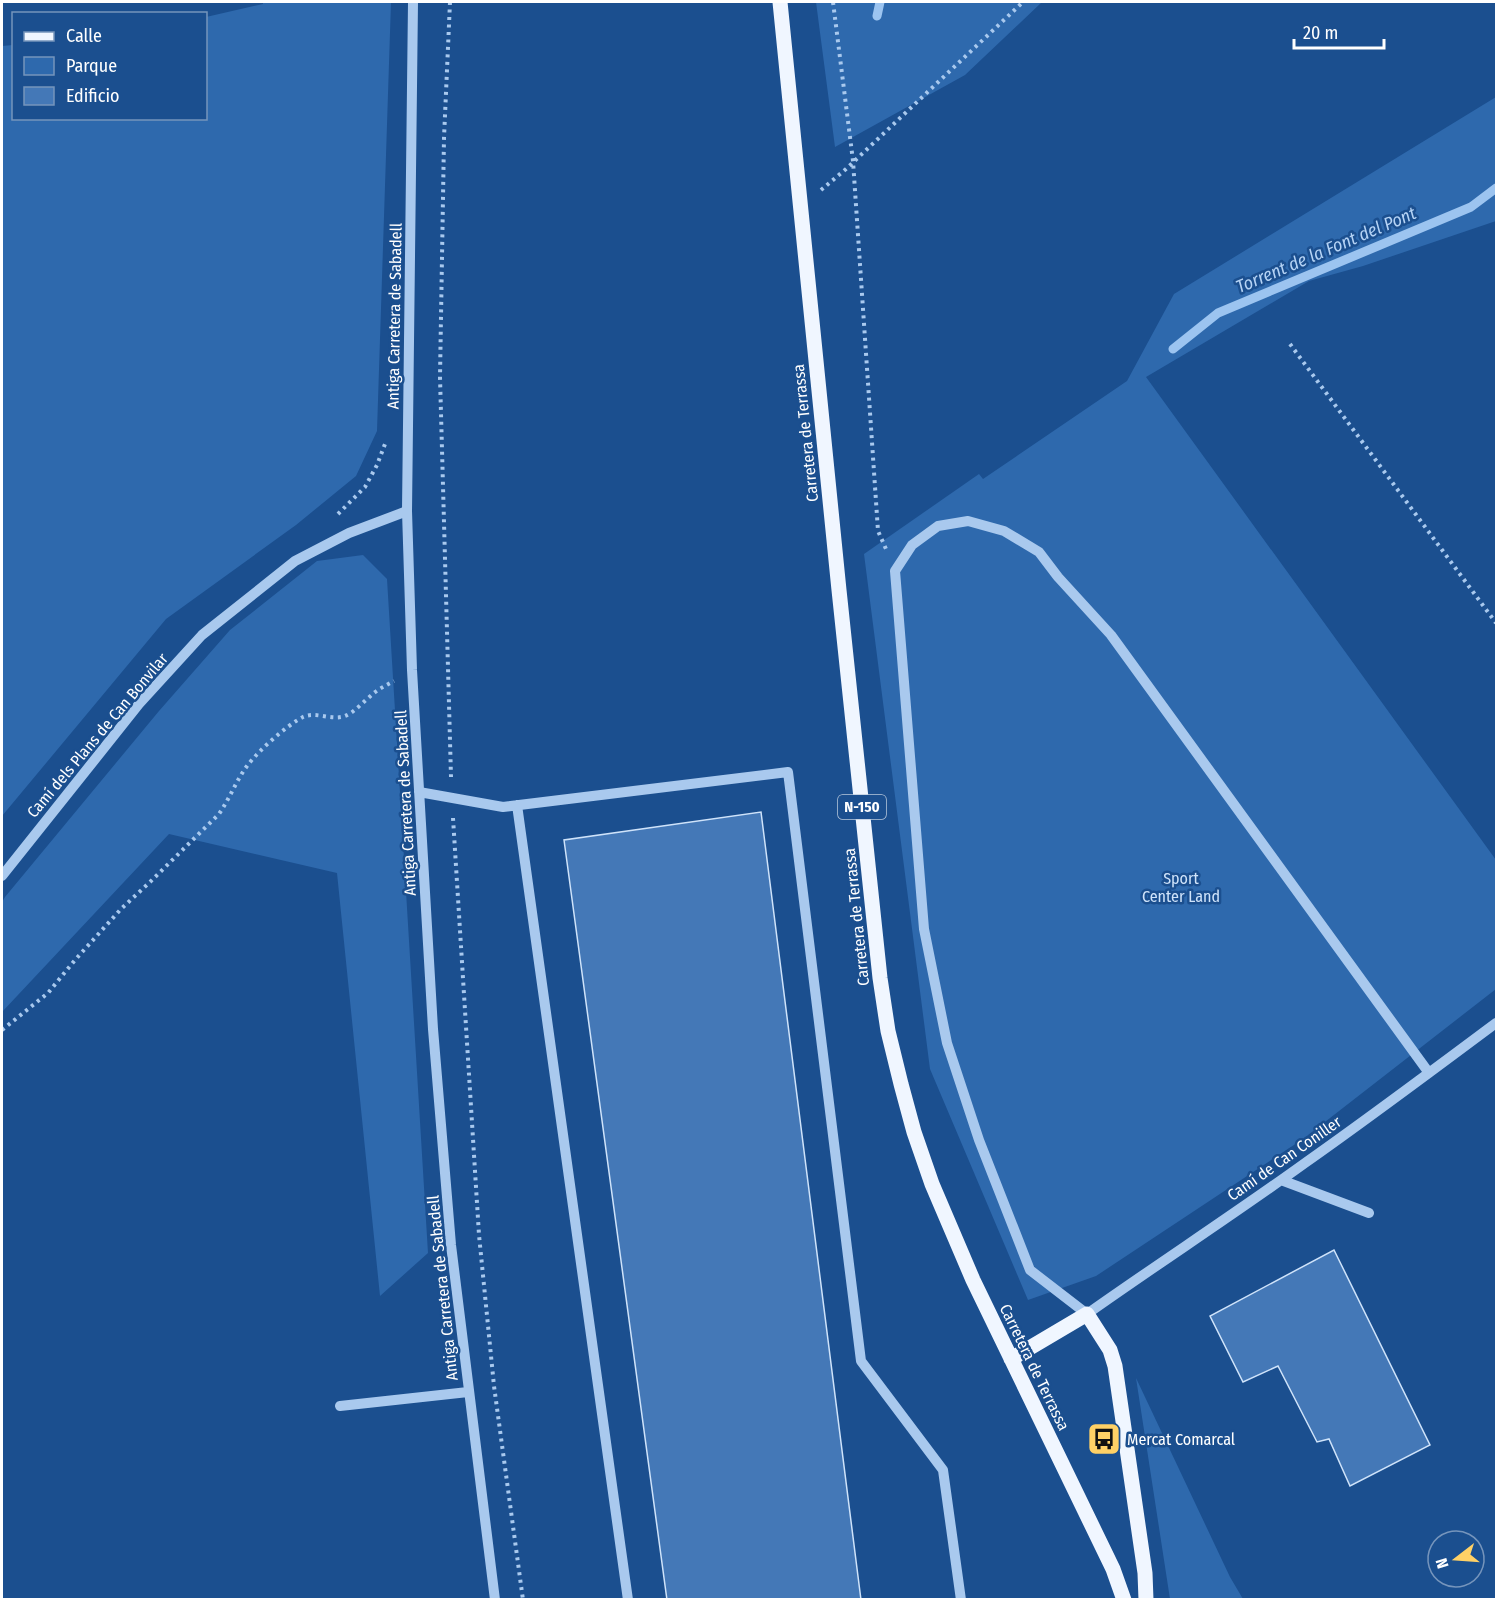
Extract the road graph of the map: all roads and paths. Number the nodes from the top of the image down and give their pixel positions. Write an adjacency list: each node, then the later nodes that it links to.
1 (413, 2): 8 (street, Antiga Carretera de Sabadell)
2 (780, 2): 6 (main road, Carretera de Terrassa / N-150)
3 (833, 2): 5 (path)
4 (1023, 2): 5 (path)
5 (854, 161): 6 (path); 9 (path)
6 (800, 208): 21 (main road, Carretera de Terrassa / N-150)
7 (1290, 344): 10 (path)
8 (407, 511): 11 (street, Antiga Carretera de Sabadell); 14 (street, Camí dels Plans de Can Bonvilar)
9 (895, 571): 17 (street); 20 (street)
10 (1497, 622)
11 (412, 670): 12 (street, Antiga Carretera de Sabadell); 16 (path)
12 (419, 792): 13 (street); 22 (street, Antiga Carretera de Sabadell)
13 (517, 805): 26 (street); 27 (street)
14 (2, 876)
15 (1497, 1023): 17 (street, Camí de Can Coniller)
16 (2, 1030)
17 (1429, 1073): 18 (street, Camí de Can Coniller)
18 (1281, 1180): 19 (street); 20 (street, Camí de Can Coniller)
19 (1369, 1213)
20 (1087, 1314): 21 (main road); 30 (main road)
21 (1011, 1359): 24 (main road, Carretera de Terrassa / N-150)
22 (468, 1392): 23 (street); 25 (street, Antiga Carretera de Sabadell)
23 (340, 1406)
24 (1113, 1569): 28 (main road, Carretera de Terrassa / N-150); 29 (main road, Carretera de Terrassa / N-150)
25 (495, 1599)
26 (628, 1599)
27 (962, 1599)
28 (1124, 1599)
29 (1135, 1599)
30 (1146, 1599)

